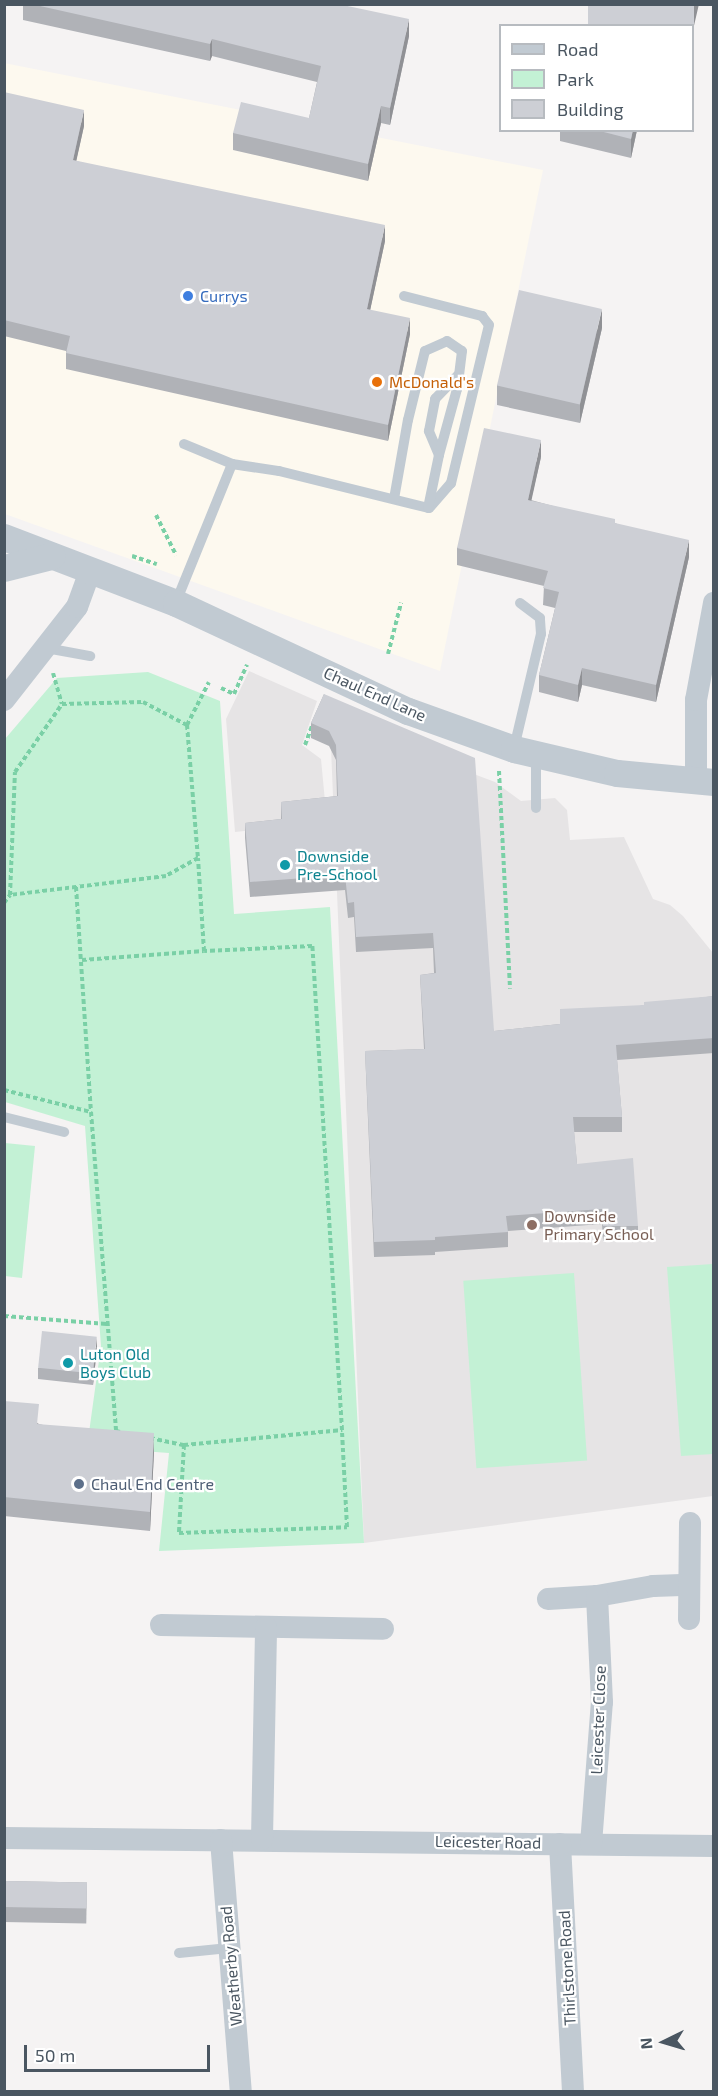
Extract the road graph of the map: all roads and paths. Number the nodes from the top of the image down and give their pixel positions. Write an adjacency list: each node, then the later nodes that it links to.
1 (404, 296): 7 (lane)
2 (458, 375): 4 (lane); 4 (lane); 6 (lane)
3 (184, 444): 5 (lane)
4 (439, 455): 7 (lane)
5 (232, 464): 6 (lane); 13 (lane)
6 (394, 499): 7 (lane)
7 (428, 508)
8 (156, 515): 13 (path)
9 (4, 537): 10 (street, Chaul End Lane)
10 (51, 556): 11 (street); 12 (street, Chaul End Lane)
11 (4, 568)
12 (90, 571): 14 (street, Chaul End Lane); 18 (street)
13 (186, 575): 14 (lane)
14 (176, 603): 28 (street, Chaul End Lane)
15 (401, 603): 19 (path)
16 (520, 603): 28 (lane)
17 (714, 603): 29 (street)
18 (45, 648): 20 (lane); 24 (street)
19 (388, 654)
20 (90, 656)
21 (258, 668): 23 (path)
22 (209, 682): 26 (path)
23 (221, 688)
24 (4, 700)
25 (317, 711): 27 (path)
26 (187, 725): 31 (path); 33 (path)
27 (305, 745)
28 (516, 749): 29 (street, Chaul End Lane); 30 (lane); 37 (path)
29 (705, 782)
30 (536, 808)
31 (198, 858): 32 (path); 35 (path)
32 (76, 887): 33 (path); 36 (path)
33 (10, 895): 34 (path)
34 (4, 903)
35 (204, 951): 36 (path); 44 (path)
36 (82, 960): 39 (path)
37 (510, 988)
38 (4, 1090): 39 (path)
39 (91, 1112): 43 (path)
40 (4, 1118): 41 (lane)
41 (64, 1132)
42 (4, 1316): 43 (path)
43 (107, 1323): 45 (path)
44 (342, 1430): 47 (path); 47 (path)
45 (127, 1433)
46 (138, 1436): 47 (path)
47 (184, 1445)
48 (690, 1523): 49 (street)
49 (689, 1586): 50 (street); 52 (street)
50 (597, 1596): 51 (street); 60 (street, Leicester Close)
51 (548, 1599)
52 (689, 1618)
53 (161, 1625): 54 (street)
54 (266, 1627): 55 (street); 57 (street)
55 (383, 1629)
56 (4, 1838): 58 (street, Leicester Road)
57 (262, 1839): 58 (street, Leicester Road); 59 (street, Leicester Road)
58 (221, 1840): 62 (street, Weatherby Road)
59 (560, 1844): 60 (street, Leicester Road); 65 (street, Thirlstone Road)
60 (591, 1844): 61 (street, Leicester Road)
61 (714, 1846)
62 (229, 1948): 63 (lane); 64 (street, Weatherby Road)
63 (179, 1953)
64 (241, 2091)
65 (573, 2091)

